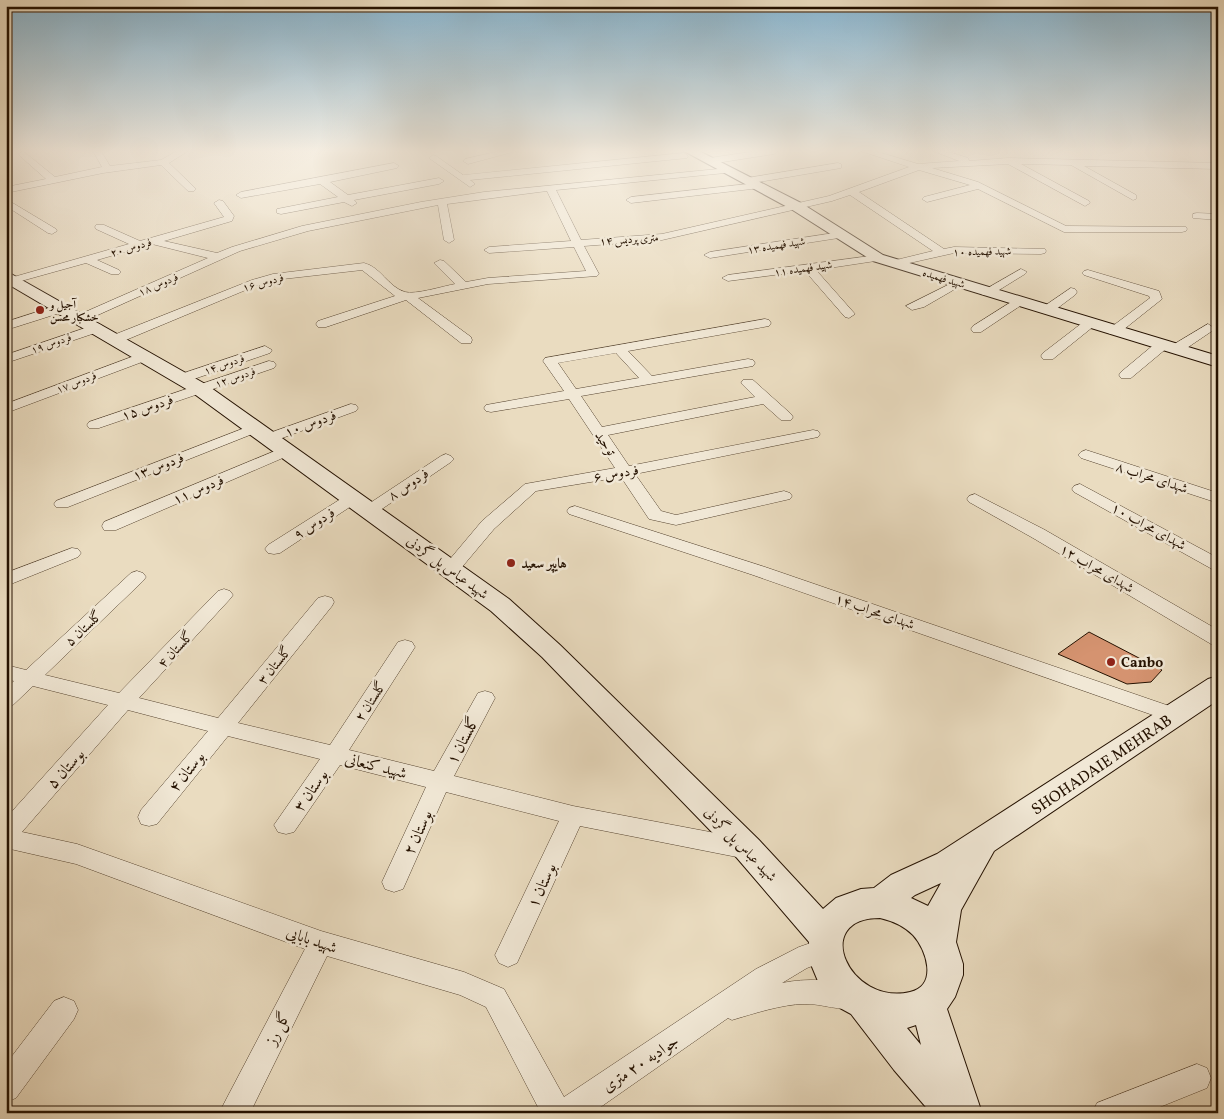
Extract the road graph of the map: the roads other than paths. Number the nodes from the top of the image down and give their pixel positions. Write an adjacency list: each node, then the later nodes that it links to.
1 (8, 203): 19 (street)
2 (219, 203): 23 (street, فردوس ۲۰)
3 (323, 203): 13 (street)
4 (351, 203): 14 (street)
5 (436, 203): 14 (street, فردوس ۱۸)
6 (442, 203): 21 (street)
7 (558, 203): 22 (street)
8 (790, 203): 12 (street, شهید فهمیده)
9 (806, 203): 12 (street, ۱۴ متری پردیس)
10 (869, 203): 26 (street)
11 (1014, 203): 18 (street)
12 (796, 206): 20 (street, شهید فهمیده); 22 (street, ۱۴ متری پردیس)
13 (281, 211)
14 (368, 216): 28 (street, فردوس ۱۸)
15 (1197, 216): 16 (street)
16 (1218, 217)
17 (100, 227): 23 (street)
18 (1182, 230)
19 (52, 231)
20 (841, 235): 27 (street, شهید فهمیده ۱۳); 29 (street, شهید فهمیده)
21 (449, 240)
22 (577, 242): 24 (street, ۱۴ متری پردیس); 42 (street)
23 (145, 243): 28 (street); 30 (street, فردوس ۲۰)
24 (489, 250)
25 (1040, 251): 26 (street, شهید فهمیده ۱۰)
26 (943, 253): 33 (street, شهید فهمیده ۱۰)
27 (710, 255)
28 (219, 258): 50 (street, فردوس ۱۸)
29 (878, 258): 33 (street, شهید فهمیده); 35 (street, شهید فهمیده ۱۱)
30 (87, 259): 36 (street); 39 (street, فردوس ۲۰)
31 (454, 260): 32 (street)
32 (440, 263): 34 (street); 42 (street)
33 (896, 264): 41 (street, شهید فهمیده)
34 (426, 266)
35 (808, 268): 40 (street, شهید فهمیده ۱۱); 49 (street)
36 (115, 272)
37 (1021, 272): 43 (street)
38 (1088, 273): 57 (street)
39 (10, 278): 50 (street, شهید عباس پل گردنی)
40 (728, 278)
41 (958, 283): 43 (street, شهید فهمیده); 47 (street)
42 (464, 286): 45 (street)
43 (987, 292): 46 (street, شهید فهمیده)
44 (1071, 292): 48 (street)
45 (408, 296): 50 (street, فردوس ۱۶); 53 (street); 58 (street, فردوس ۱۶)
46 (1019, 301): 48 (street, شهید فهمیده); 56 (street)
47 (912, 306)
48 (1047, 310): 52 (street, شهید فهمیده)
49 (849, 314)
50 (89, 323): 54 (street); 62 (street, شهید عباس پل گردنی); 64 (street, فردوس ۱۹)
51 (765, 323): 60 (street)
52 (1090, 323): 57 (street, شهید فهمیده); 63 (street)
53 (322, 324)
54 (6, 326)
55 (1208, 328): 59 (street)
56 (977, 329)
57 (1114, 330): 59 (street, شهید فهمیده)
58 (466, 340)
59 (1169, 347): 65 (street, شهید فهمیده); 68 (street)
60 (618, 349): 69 (street); 72 (street, توحید)
61 (265, 350): 70 (street, فردوس ۱۴)
62 (145, 356): 70 (street, شهید عباس پل گردنی); 74 (street, فردوس ۱۷)
63 (1048, 356)
64 (6, 359)
65 (1218, 362)
66 (748, 363): 69 (street)
67 (269, 365): 70 (street, فردوس ۱۲)
68 (1126, 375)
69 (648, 380): 72 (street)
70 (192, 383): 78 (street, فردوس ۱۵); 81 (street, شهید عباس پل گردنی)
71 (748, 383): 73 (street)
72 (572, 393): 76 (street); 79 (street, توحید)
73 (764, 399): 77 (street); 79 (street)
74 (6, 408)
75 (351, 408): 81 (street, فردوس ۱۰)
76 (491, 408)
77 (786, 417)
78 (94, 425)
79 (598, 432): 84 (street, توحید)
80 (813, 434): 84 (street, فردوس ۶)
81 (270, 439): 89 (street, فردوس ۱۳); 90 (street, شهید عباس پل گردنی); 92 (street, فردوس ۱۱)
82 (1086, 455): 87 (street, شهدای محراب ۸)
83 (446, 459): 90 (street, فردوس ۸)
84 (626, 471): 86 (street, توحید); 96 (street, فردوس ۶)
85 (1080, 489): 95 (street, شهدای محراب ۱۰)
86 (784, 496)
87 (1218, 498)
88 (974, 499): 101 (street, شهدای محراب ۱۲)
89 (62, 504)
90 (361, 504): 93 (street, فردوس ۹); 96 (street, شهید عباس پل گردنی)
91 (575, 511): 109 (street, شهدای محراب ۱۴)
92 (110, 526)
93 (274, 549)
94 (72, 553): 98 (street)
95 (1218, 565)
96 (451, 569): 118 (street, شهید عباس پل گردنی)
97 (137, 577): 104 (street, گلستان ۵)
98 (7, 579)
99 (224, 595): 108 (street, گلستان ۴)
100 (324, 602): 110 (street, گلستان ۳)
101 (1218, 640)
102 (405, 647): 111 (street, گلستان ۲)
103 (6, 672): 104 (street, شهید کنعانی)
104 (30, 678): 107 (street, گلستان ۵); 108 (street, شهید کنعانی)
105 (1218, 686): 109 (street, SHOHADAIE MEHRAB)
106 (484, 698): 112 (street, گلستان ۱)
107 (6, 700)
108 (124, 701): 110 (street, شهید کنعانی); 116 (street, بوستان ۵)
109 (1174, 715): 117 (street, SHOHADAIE MEHRAB)
110 (224, 727): 111 (street, شهید کنعانی); 114 (street, بوستان ۴)
111 (335, 755): 112 (street, شهید کنعانی); 115 (street, بوستان ۳)
112 (440, 781): 113 (street, شهید کنعانی); 119 (street, بوستان ۲)
113 (573, 815): 118 (street, شهید کنعانی); 124 (street, بوستان ۱)
114 (149, 817)
115 (286, 825)
116 (6, 836): 122 (street, شهید بابایی)
117 (984, 841): 120 (street, SHOHADAIE MEHRAB); 121 (street)
118 (748, 849): 123 (street, شهید عباس پل گردنی)
119 (394, 882)
120 (880, 903): 121 (street); 123 (street)
121 (940, 942): 126 (street)
122 (321, 943): 131 (street, گل رز); 132 (street, شهید بابایی)
123 (825, 943): 125 (street); 128 (street, جوادیه ۲۰ متری)
124 (508, 955)
125 (861, 1001): 126 (street); 128 (street); 134 (street)
126 (927, 1003): 135 (street)
127 (64, 1010): 130 (street)
128 (714, 1012): 133 (street, جوادیه ۲۰ متری)
129 (1197, 1078): 136 (street)
130 (6, 1088)
131 (234, 1113)
132 (557, 1113)
133 (566, 1113)
134 (957, 1113)
135 (962, 1113)
136 (1107, 1113)

